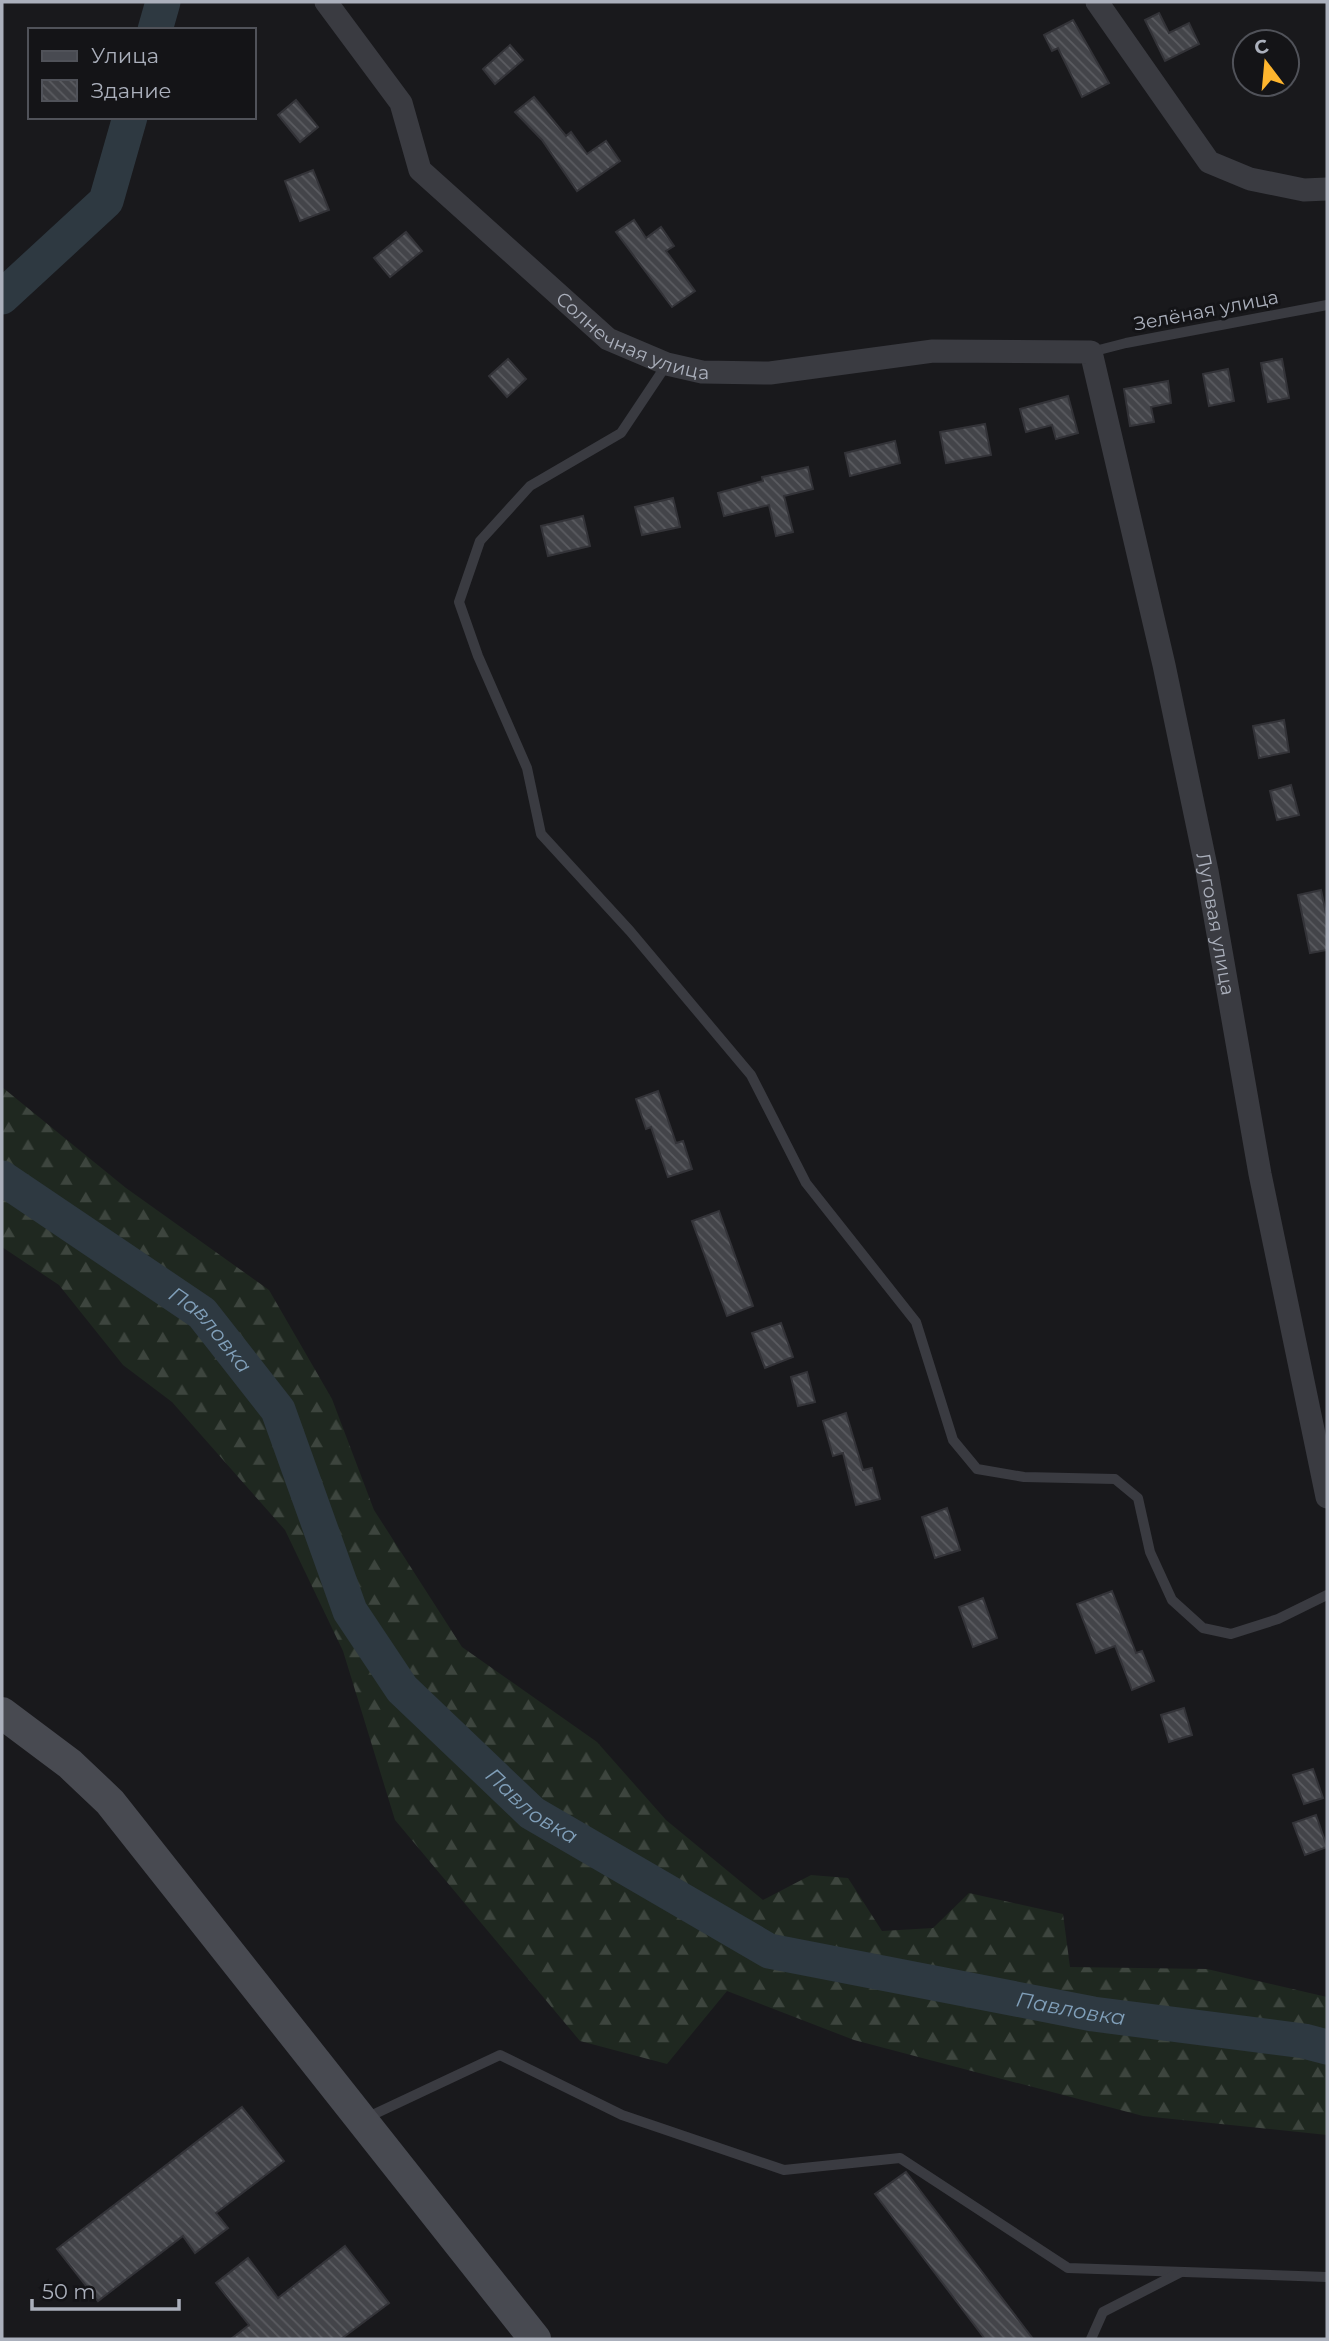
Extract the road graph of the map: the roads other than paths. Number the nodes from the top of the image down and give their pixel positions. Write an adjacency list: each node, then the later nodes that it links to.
1 (326, 2): 6 (street, Солнечная улица)
2 (1097, 2): 3 (street)
3 (1327, 189)
4 (1327, 305): 5 (lane, Зелёная улица)
5 (1091, 352): 6 (street, Солнечная улица); 7 (street, Луговая улица)
6 (667, 364): 8 (lane)
7 (1327, 1497)
8 (1327, 1595)
9 (9, 1724): 10 (street)
10 (364, 2119): 11 (lane); 13 (street)
11 (1183, 2271): 12 (lane); 14 (lane)
12 (1327, 2277)
13 (535, 2339)
14 (1091, 2339)

